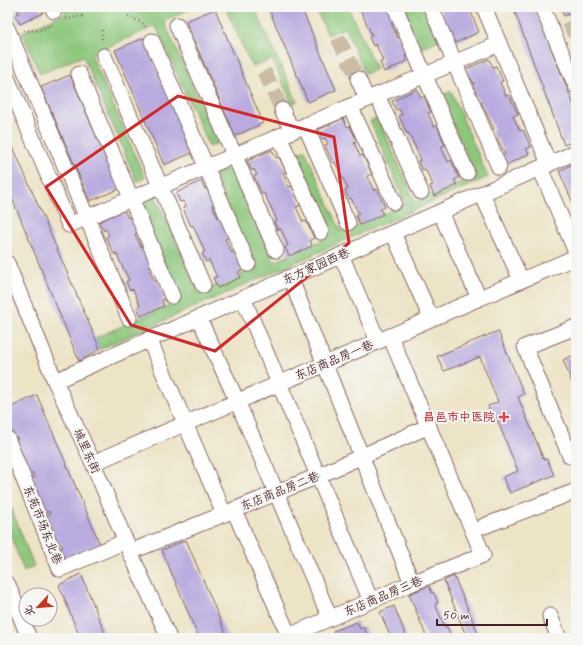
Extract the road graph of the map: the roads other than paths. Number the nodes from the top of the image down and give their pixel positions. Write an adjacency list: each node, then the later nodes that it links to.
1 (395, 7): 13 (street)
2 (431, 7): 11 (street)
3 (484, 7): 8 (street)
4 (542, 7): 16 (street)
5 (177, 25): 22 (street)
6 (8, 30): 9 (street)
7 (152, 41): 24 (street)
8 (499, 44): 11 (street); 23 (street)
9 (12, 53): 33 (street)
10 (104, 56): 27 (street)
11 (454, 62): 13 (street); 25 (street)
12 (79, 74): 30 (street)
13 (425, 75): 17 (street); 26 (street)
14 (7, 78): 33 (street)
15 (358, 79): 17 (street)
16 (576, 86)
17 (372, 97): 18 (street); 28 (street)
18 (350, 106): 20 (street); 31 (street)
19 (282, 110): 20 (street)
20 (292, 131): 22 (street); 34 (street); 35 (street)
21 (576, 152): 23 (street, 东方家园西巷)
22 (234, 155): 24 (street); 37 (street)
23 (544, 166): 29 (street, 东方家园西巷); 38 (street)
24 (206, 167): 27 (street); 42 (street)
25 (499, 167)
26 (467, 172)
27 (160, 186): 30 (street); 45 (street)
28 (421, 192)
29 (482, 194): 32 (street, 东方家园西巷); 44 (street)
30 (131, 198): 33 (street); 46 (street)
31 (394, 202)
32 (440, 212): 36 (street, 东方家园西巷); 48 (street)
33 (86, 217): 49 (street)
34 (348, 223)
35 (321, 232)
36 (393, 232): 39 (street, 东方家园西巷); 51 (street)
37 (276, 250)
38 (576, 252)
39 (341, 256): 43 (street, 东方家园西巷); 53 (street)
40 (576, 256): 44 (street, 东店商品房一巷)
41 (7, 263): 56 (street, 城里东街)
42 (248, 264)
43 (290, 277): 47 (street, 东方家园西巷); 55 (street)
44 (520, 280): 48 (street, 东店商品房一巷)
45 (203, 284)
46 (172, 296)
47 (243, 298): 50 (street, 东方家园西巷); 57 (street)
48 (479, 298): 51 (street, 东店商品房一巷)
49 (129, 318)
50 (199, 318): 54 (street, 东方家园西巷); 58 (street)
51 (431, 318): 53 (street, 东店商品房一巷)
52 (576, 327): 63 (street)
53 (384, 338): 55 (street, 东店商品房一巷); 60 (street)
54 (149, 339): 56 (street, 东方家园西巷); 59 (street)
55 (325, 364): 57 (street, 东店商品房一巷); 62 (street)
56 (55, 381): 64 (street, 城里东街)
57 (279, 383): 58 (street, 东店商品房一巷); 65 (street)
58 (237, 401): 59 (street, 东店商品房一巷); 67 (street)
59 (185, 423): 64 (street, 东店商品房一巷); 68 (street)
60 (429, 426): 62 (street, 东店商品房二巷); 71 (street, 东店商品房三巷)
61 (7, 438): 70 (street, 东苑市场东北巷)
62 (362, 456): 65 (street, 东店商品房二巷); 71 (street)
63 (570, 456)
64 (93, 463): 70 (street, 城里东街)
65 (318, 476): 67 (street, 东店商品房二巷); 73 (street)
66 (576, 492): 69 (street)
67 (276, 493): 68 (street, 东店商品房二巷); 75 (street)
68 (229, 512): 70 (street, 东店商品房二巷); 76 (street)
69 (484, 526)
70 (128, 547): 78 (street, 城里东街)
71 (412, 583): 73 (street, 东店商品房三巷)
72 (7, 585): 77 (street)
73 (371, 601): 75 (street, 东店商品房三巷)
74 (550, 616): 79 (street)
75 (330, 618): 76 (street, 东店商品房三巷)
76 (286, 637)
77 (29, 638)
78 (169, 638)
79 (559, 638)

